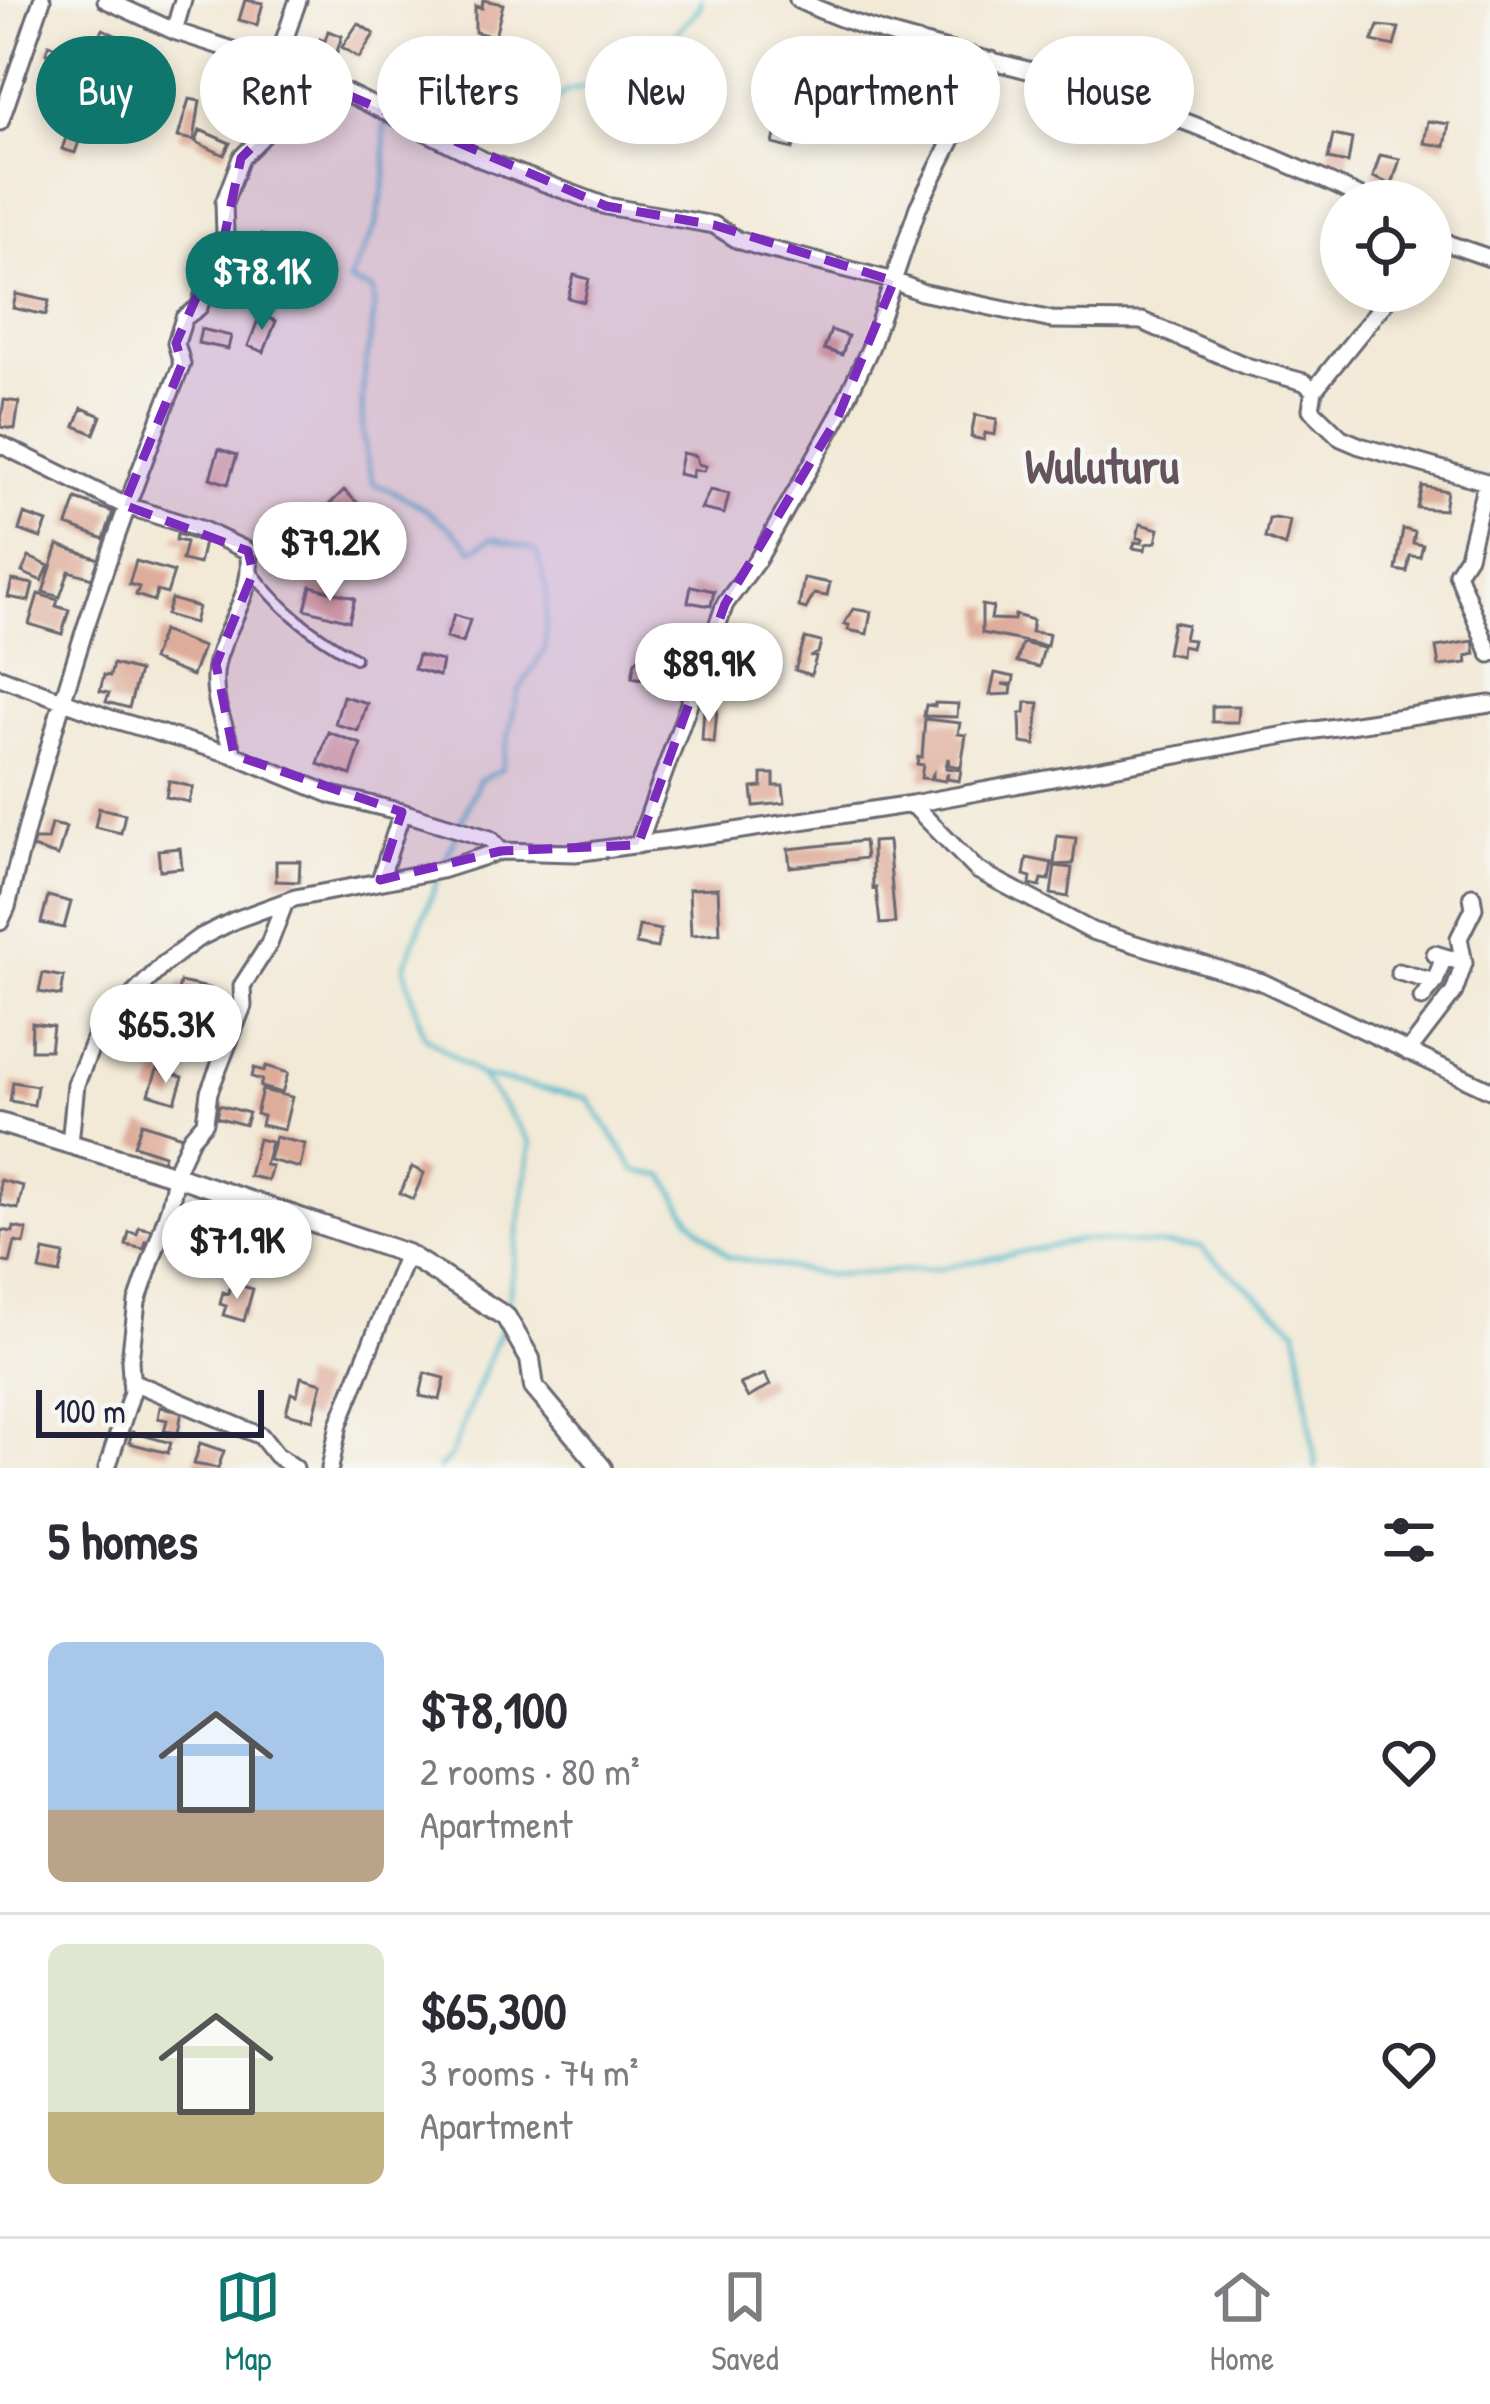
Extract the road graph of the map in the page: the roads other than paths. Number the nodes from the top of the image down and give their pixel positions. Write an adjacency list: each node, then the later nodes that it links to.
1 (43, 0): 12 (street)
2 (106, 0): 6 (street)
3 (183, 0): 6 (street)
4 (298, 0): 7 (street)
5 (798, 0): 8 (street)
6 (174, 32): 9 (street)
7 (286, 36)
8 (897, 36)
9 (200, 40)
10 (1000, 62): 15 (street)
11 (353, 97): 18 (street)
12 (0, 122)
13 (255, 144): 23 (street)
14 (950, 144): 18 (street)
15 (1325, 180)
16 (1452, 245): 17 (street)
17 (1490, 258)
18 (894, 281): 20 (street); 33 (street)
19 (1377, 312): 20 (street)
20 (1314, 390): 22 (street)
21 (0, 444): 23 (street)
22 (1488, 483): 25 (street)
23 (124, 506): 24 (street); 28 (street)
24 (253, 573): 26 (lane); 30 (street)
25 (1490, 654)
26 (355, 658)
27 (0, 677): 28 (street)
28 (65, 700): 30 (street); 38 (street)
29 (1490, 704): 31 (street)
30 (234, 755): 32 (street)
31 (912, 804): 33 (street); 43 (street)
32 (402, 812): 34 (street); 35 (street)
33 (638, 844): 34 (street)
34 (501, 851): 35 (street)
35 (380, 880): 37 (street)
36 (1472, 896): 39 (street)
37 (284, 902): 46 (street); 47 (street)
38 (0, 922)
39 (1464, 963): 41 (street); 43 (street)
40 (1399, 972): 41 (street)
41 (1435, 982): 42 (street)
42 (1422, 998)
43 (1408, 1052): 44 (street)
44 (1490, 1090)
45 (0, 1124): 46 (street)
46 (70, 1143): 47 (street)
47 (176, 1176): 48 (street); 49 (street)
48 (407, 1254): 52 (street); 53 (street)
49 (131, 1381): 50 (street); 51 (street)
50 (107, 1468)
51 (295, 1468)
52 (330, 1468)
53 (602, 1468)

